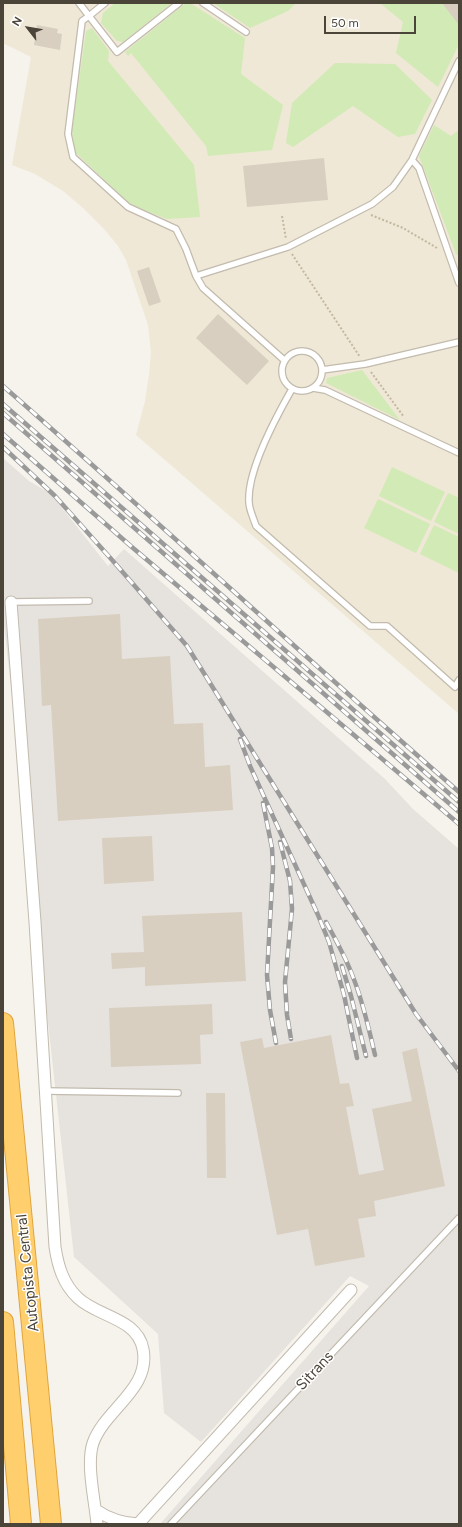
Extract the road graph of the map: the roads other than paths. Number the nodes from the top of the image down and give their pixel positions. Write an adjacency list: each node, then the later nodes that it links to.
1 (79, 3): 5 (lane)
2 (105, 3): 5 (lane)
3 (179, 3): 5 (lane)
4 (203, 3): 6 (lane)
5 (89, 16): 9 (lane)
6 (246, 32)
7 (459, 61): 8 (lane)
8 (412, 160): 9 (lane); 10 (lane)
9 (196, 276): 12 (lane)
10 (459, 283)
11 (459, 342): 13 (lane)
12 (284, 360): 13 (lane); 15 (lane)
13 (322, 370): 14 (lane)
14 (314, 388): 15 (lane); 16 (lane)
15 (292, 389): 20 (lane)
16 (459, 453)
17 (90, 601): 18 (lane)
18 (11, 602): 22 (street)
19 (459, 680): 20 (lane)
20 (457, 689)
21 (3, 1023): 31 (highway, Autopista Central)
22 (46, 1091): 23 (lane); 29 (street)
23 (178, 1093)
24 (459, 1218): 34 (lane, Sitrans)
25 (351, 1290): 33 (street)
26 (3, 1322): 27 (highway, Autopista Central)
27 (6, 1370): 28 (highway); 30 (highway, Autopista Central)
28 (3, 1399)
29 (96, 1510): 32 (street); 33 (street)
30 (21, 1524)
31 (52, 1524)
32 (97, 1524)
33 (138, 1524)
34 (171, 1524)

